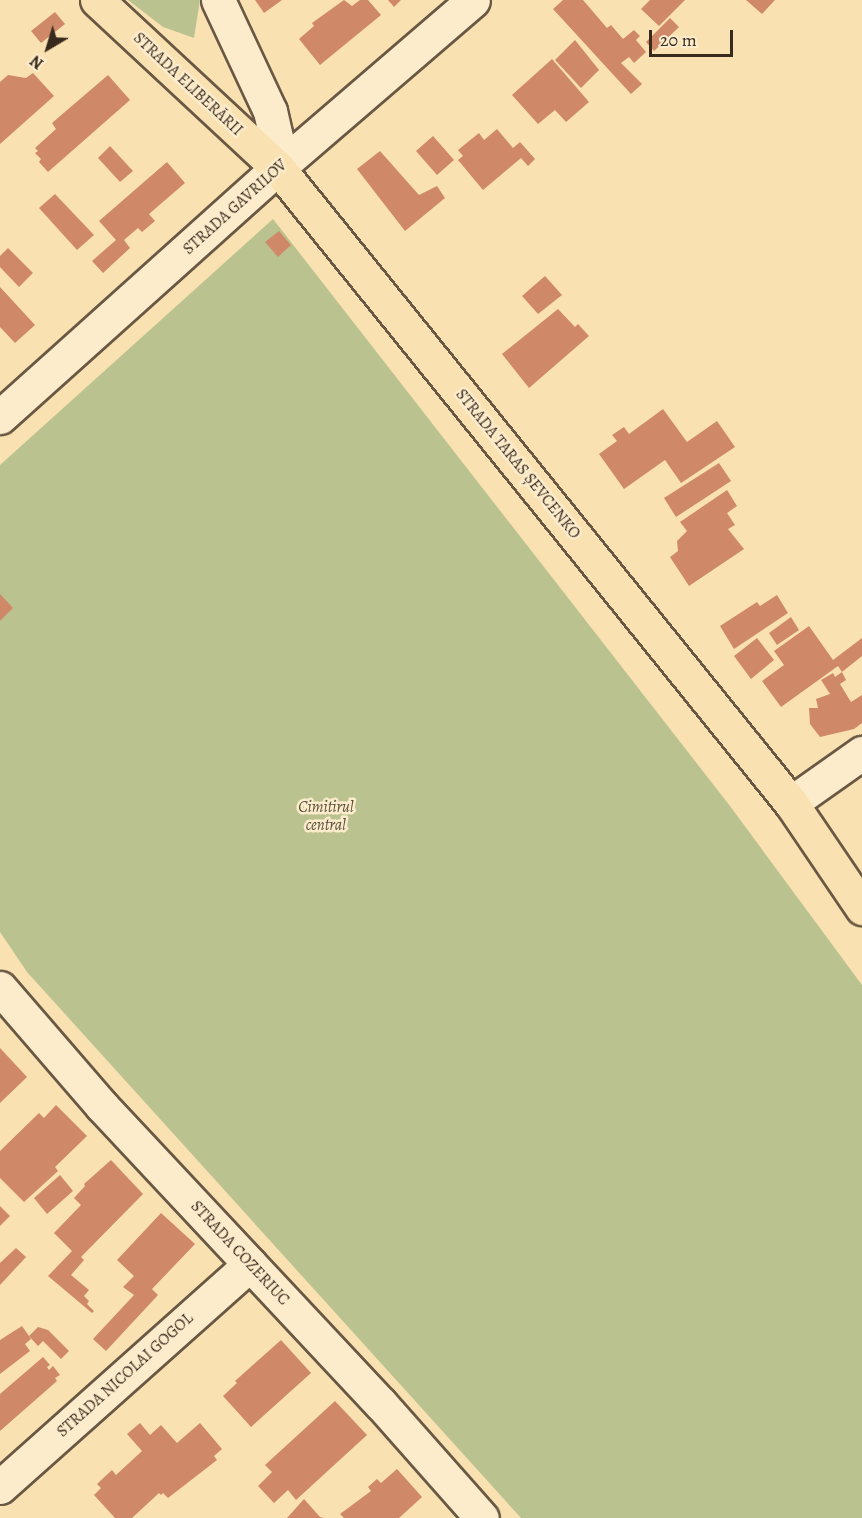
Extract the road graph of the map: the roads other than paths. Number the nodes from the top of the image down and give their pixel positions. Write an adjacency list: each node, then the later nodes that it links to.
1 (97, 0): 4 (main road, STRADA ELIBERĂRII)
2 (218, 0): 4 (street)
3 (473, 0): 4 (street, STRADA GAVRILOV)
4 (278, 168): 5 (street, STRADA GAVRILOV); 7 (main road, STRADA TARAS ȘEVCENKO)
5 (0, 417)
6 (862, 753): 7 (street)
7 (791, 803): 8 (main road, STRADA TARAS ȘEVCENKO)
8 (862, 908)
9 (0, 988): 10 (street, STRADA COZERIUC)
10 (250, 1264): 11 (street, STRADA NICOLAI GOGOL); 12 (street, STRADA COZERIUC)
11 (0, 1487)
12 (482, 1518)

